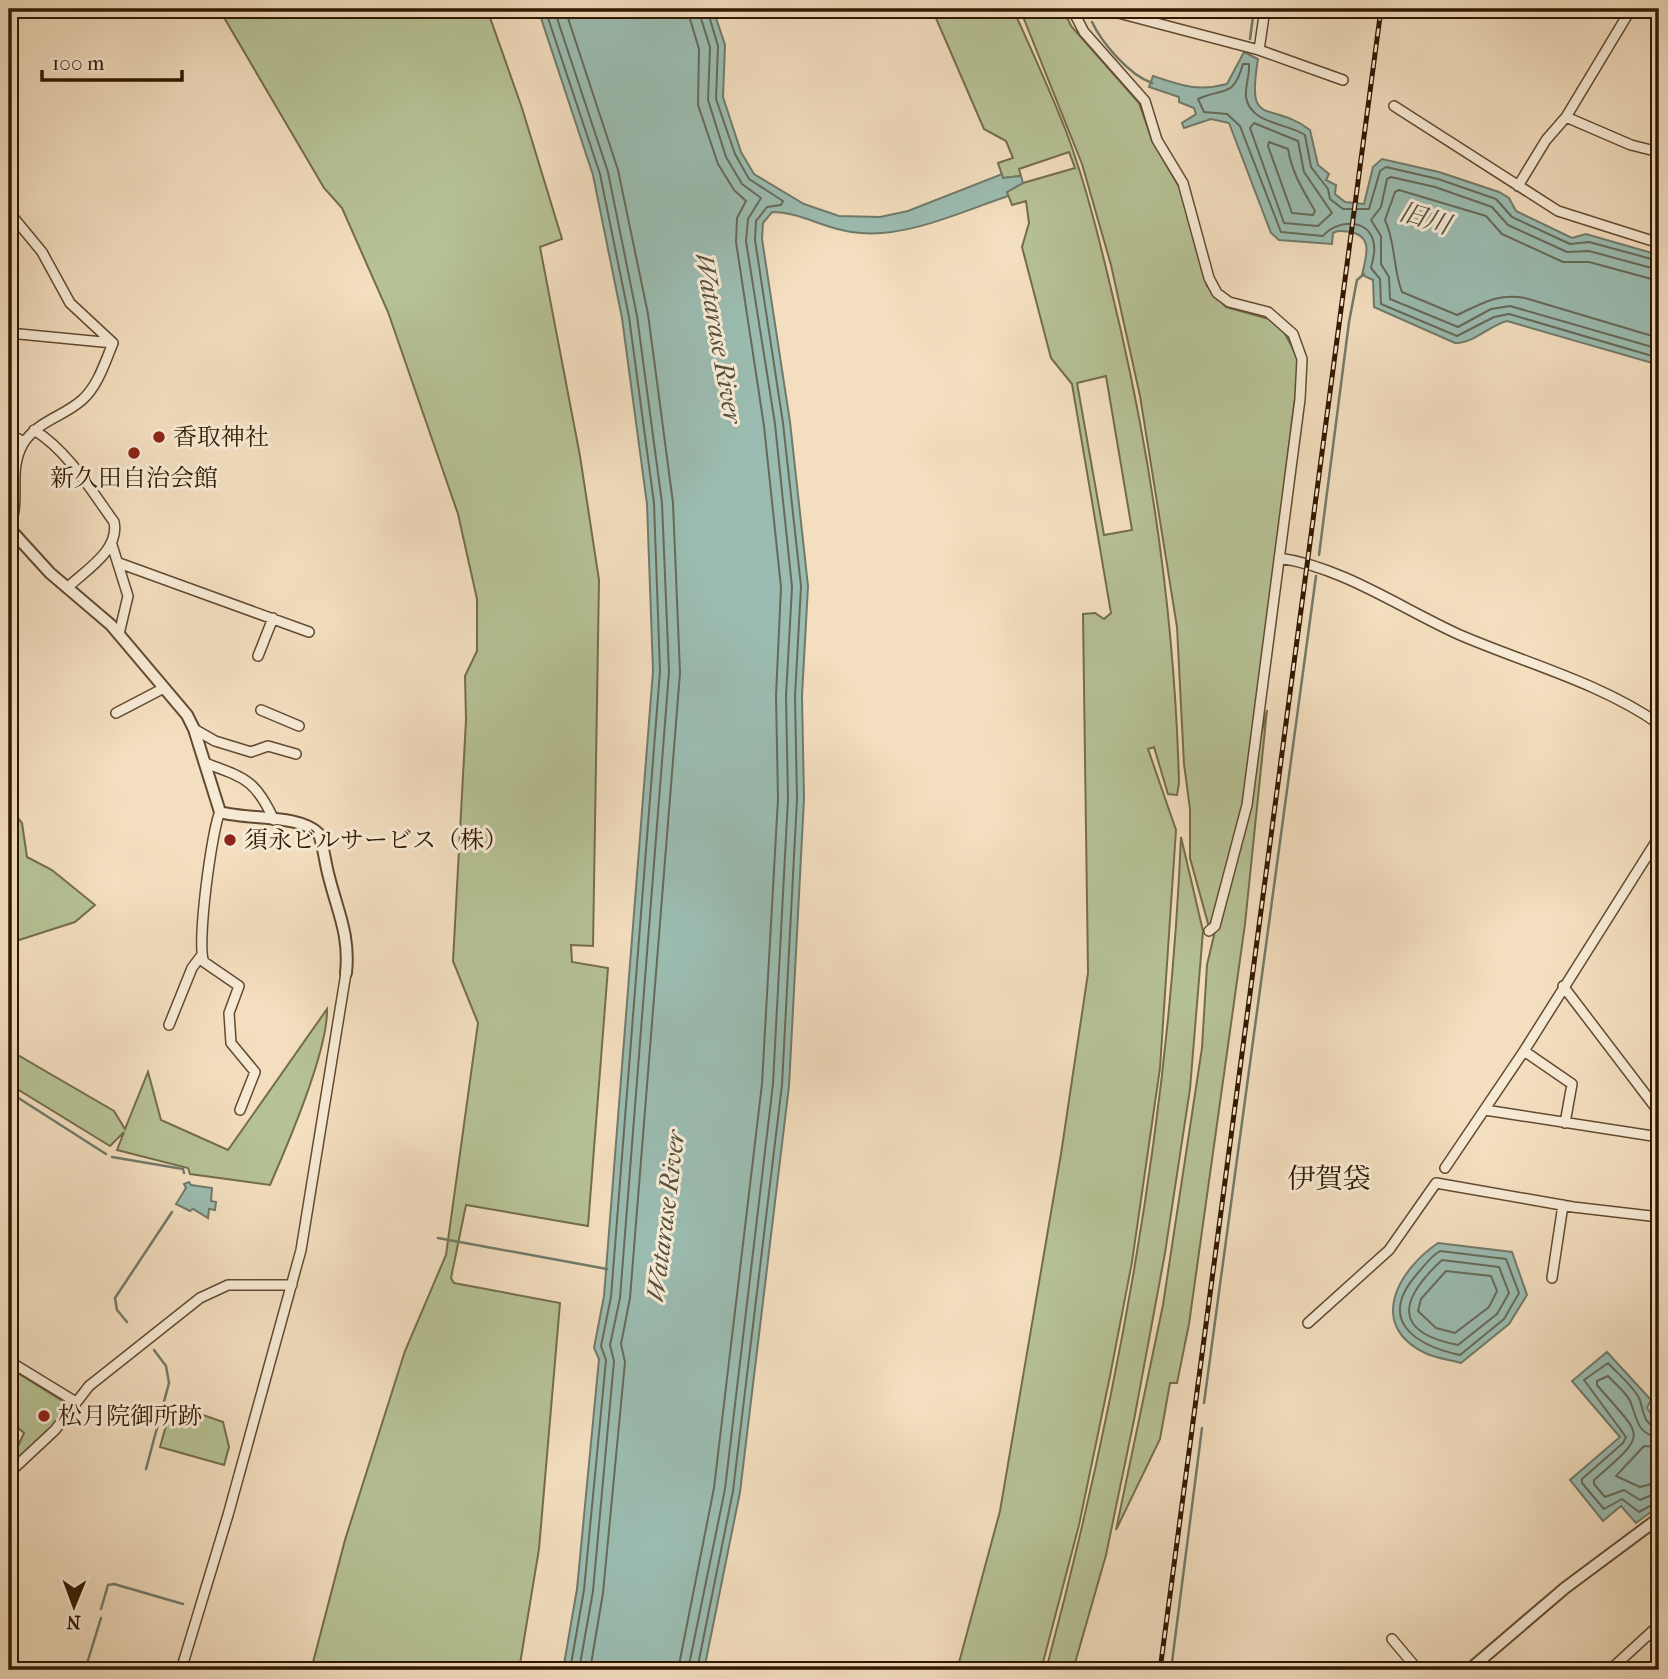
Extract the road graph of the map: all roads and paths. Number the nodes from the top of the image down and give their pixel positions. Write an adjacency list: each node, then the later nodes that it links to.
1 (1090, 9): 5 (street)
2 (1104, 9): 6 (street)
3 (1265, 9): 6 (street)
4 (1631, 9): 9 (street)
5 (1073, 11): 21 (street)
6 (1259, 50): 7 (street)
7 (1343, 80)
8 (1394, 106): 11 (street)
9 (1566, 117): 10 (street); 11 (street)
10 (1659, 152)
11 (1518, 186): 13 (street)
12 (9, 212): 15 (street)
13 (1659, 243)
14 (9, 333): 15 (street)
15 (113, 343): 16 (street)
16 (34, 430): 18 (street); 20 (street)
17 (9, 434): 18 (street)
18 (24, 442): 19 (street)
19 (9, 528): 23 (street)
20 (112, 545): 22 (street); 23 (street)
21 (1279, 558): 31 (street); 39 (street)
22 (119, 563): 24 (street); 26 (street)
23 (68, 587): 26 (street)
24 (273, 618): 25 (street); 27 (street)
25 (309, 632)
26 (119, 635): 28 (street)
27 (258, 656)
28 (164, 688): 30 (street); 33 (street)
29 (261, 710): 32 (street)
30 (116, 713)
31 (1659, 724)
32 (299, 726)
33 (194, 729): 34 (street); 35 (street)
34 (296, 754)
35 (205, 763): 36 (street); 37 (street)
36 (220, 812): 37 (street); 40 (street)
37 (274, 820): 41 (street)
38 (1659, 837): 42 (street)
39 (1209, 931)
40 (201, 956): 43 (street); 45 (street)
41 (346, 974): 54 (street)
42 (1563, 986): 44 (street); 47 (street)
43 (169, 1025)
44 (1524, 1051): 46 (street); 48 (street)
45 (240, 1110)
46 (1485, 1110): 48 (street); 50 (street)
47 (1659, 1112)
48 (1565, 1123): 49 (street)
49 (1659, 1137)
50 (1445, 1168)
51 (1563, 1205): 52 (street); 53 (street); 55 (street)
52 (1659, 1217)
53 (1552, 1279)
54 (292, 1285): 57 (street); 62 (street)
55 (1308, 1323)
56 (9, 1361): 57 (street)
57 (76, 1402): 58 (street)
58 (9, 1473)
59 (1659, 1518): 64 (street)
60 (1659, 1625): 65 (street)
61 (1392, 1639): 63 (street)
62 (181, 1670)
63 (1418, 1670)
64 (1469, 1670)
65 (1610, 1670)

